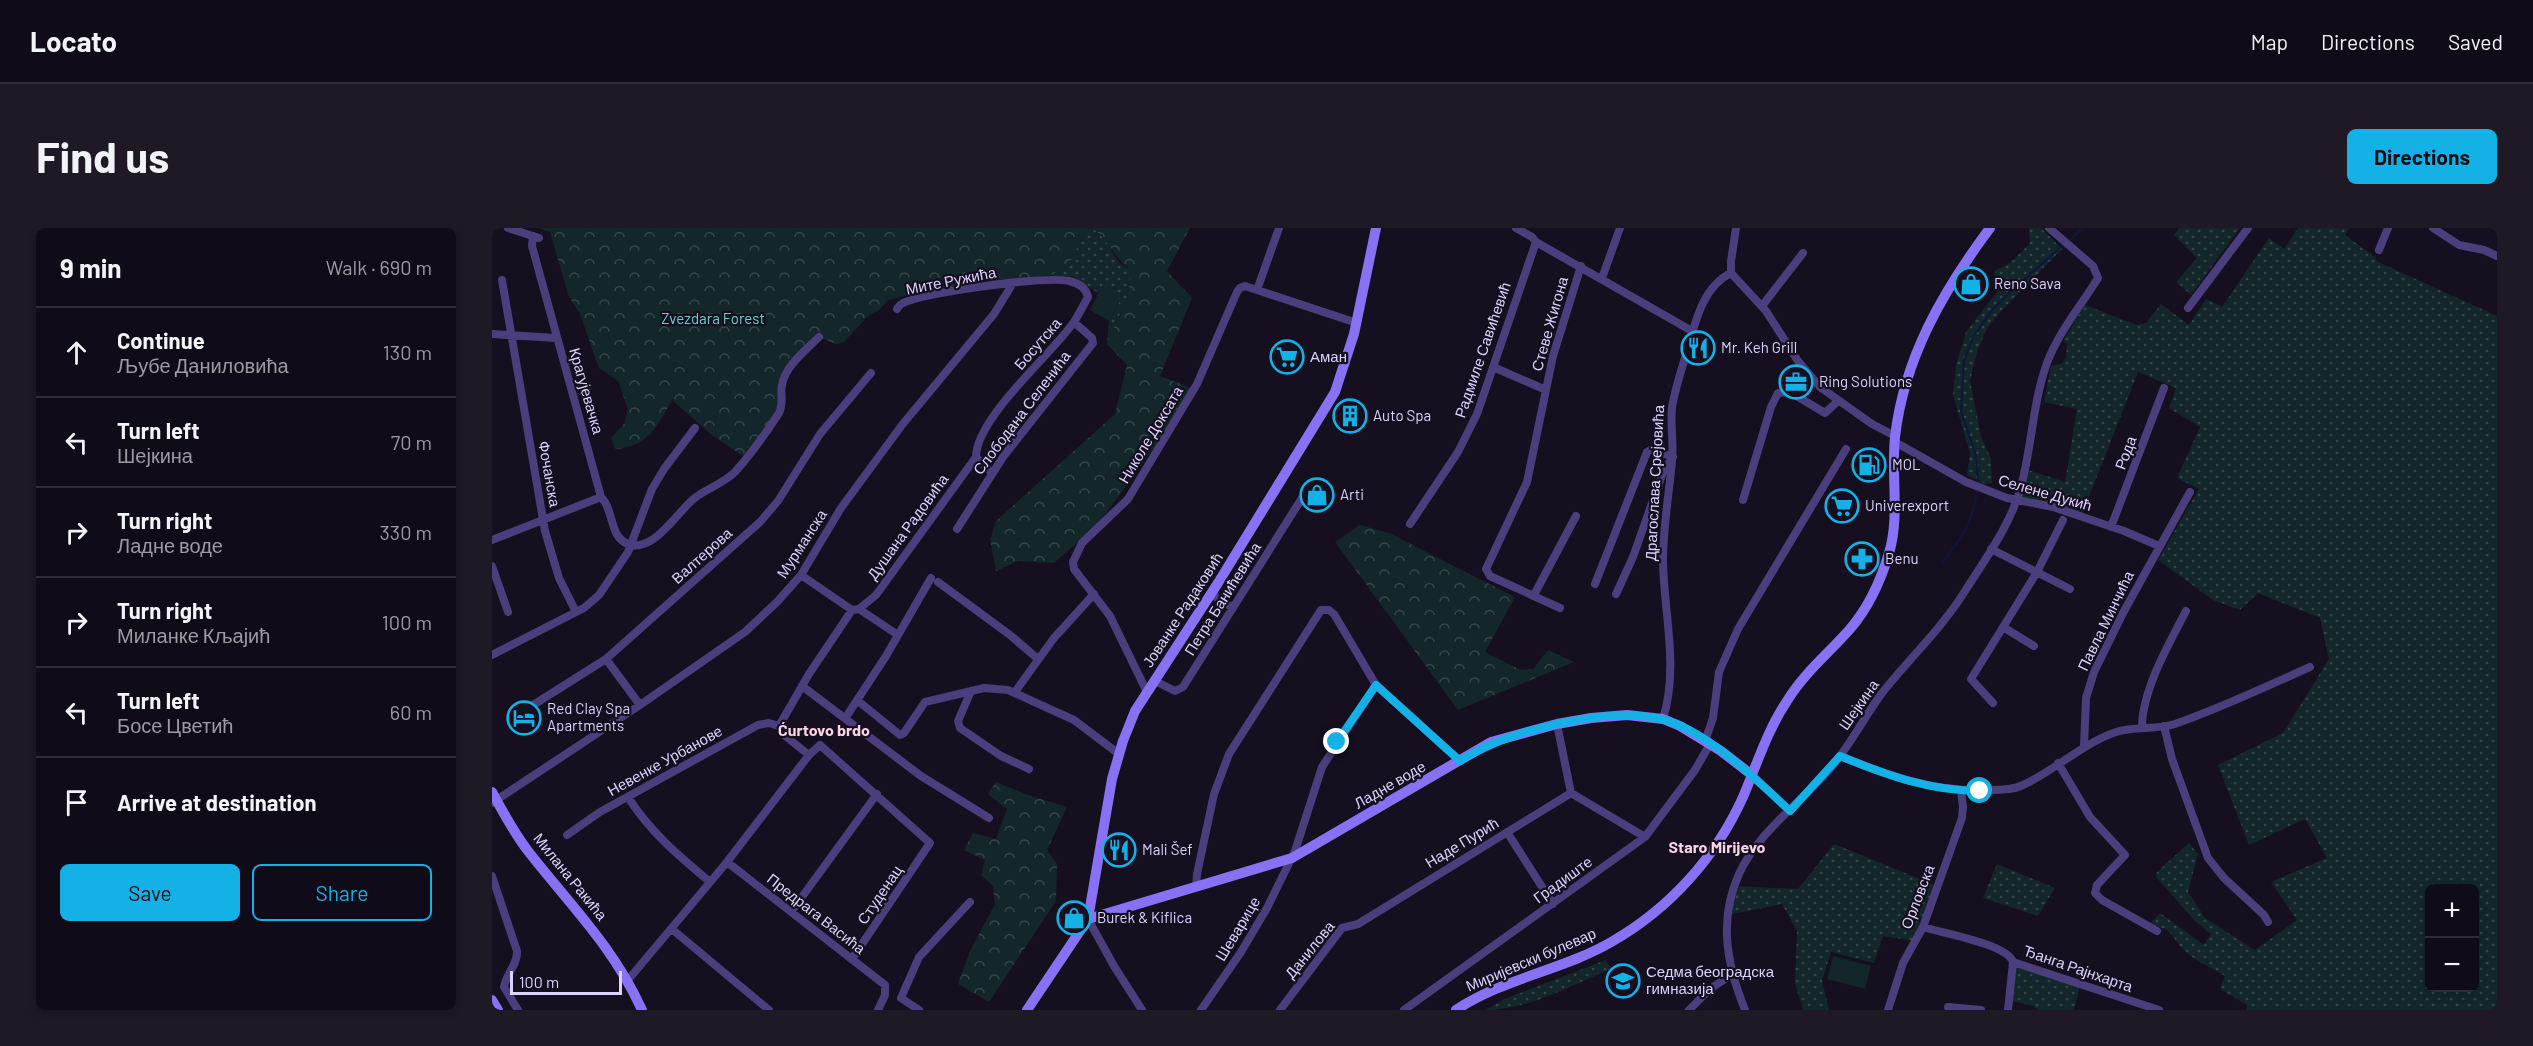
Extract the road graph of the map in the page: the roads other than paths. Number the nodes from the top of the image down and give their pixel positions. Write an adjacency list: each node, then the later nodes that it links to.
1 (508, 228): 31 (street, Крагујевачка)
2 (1279, 228): 21 (street)
3 (1376, 228): 26 (main road, Јованке Радаковић)
4 (1516, 228): 12 (street)
5 (1620, 228): 18 (street)
6 (1736, 228): 17 (street)
7 (1990, 228): 38 (main road, Миријевски булевар)
8 (2049, 228): 47 (street, Шејкина)
9 (2248, 228): 23 (street)
10 (2388, 228): 13 (street)
11 (2433, 228): 15 (street)
12 (1536, 243): 16 (street); 32 (street, Радмиле Савићевић)
13 (2379, 250)
14 (1803, 253): 22 (street)
15 (2497, 256)
16 (1581, 266): 18 (street); 35 (street, Стеве Жигона)
17 (1731, 273): 22 (street, Селене Дукић); 27 (street, Драгослава Срејовића)
18 (1602, 278): 27 (street)
19 (502, 280): 29 (street, Фочанска)
20 (1013, 283): 24 (street, Мите Ружића); 25 (street, Босутска); 60 (street, Мурманска)
21 (1257, 290): 26 (street); 63 (street, Николе Доксата)
22 (1762, 306): 36 (street, Селене Дукић)
23 (2188, 308)
24 (897, 309)
25 (1074, 322): 40 (street, Босутска); 42 (street, Слободана Селенића)
26 (1357, 323): 64 (main road, Јованке Радаковић)
27 (1692, 331): 41 (street, Драгослава Срејовића)
28 (492, 334): 29 (street)
29 (513, 336): 31 (street); 49 (street, Фочанска)
30 (819, 337): 55 (street)
31 (556, 338): 44 (street, Крагујевачка)
32 (1493, 367): 35 (street, Стеве Жигона); 51 (street, Радмиле Савићевић)
33 (871, 373): 77 (street, Валтерова)
34 (2164, 388): 52 (street, Рода)
35 (1546, 390): 66 (street, Стеве Жигона)
36 (1838, 401): 38 (street, Селене Дукић); 46 (street)
37 (695, 428): 55 (street)
38 (1895, 439): 47 (street, Селене Дукић); 104 (main road, Миријевски булевар)
39 (1846, 449): 96 (street, Градиште)
40 (976, 457): 42 (street); 69 (street, Душана Радовића)
41 (1672, 457): 61 (street); 65 (street); 91 (street, Драгослава Срејовића)
42 (992, 473): 53 (street, Слободана Селенића)
43 (2190, 492): 56 (street, Павла Минчића)
44 (602, 497): 49 (street); 55 (street, Крагујевачка)
45 (1302, 498): 67 (street, Петра Банићевића)
46 (1743, 500)
47 (2016, 500): 52 (street, Селене Дукић); 57 (street, Шејкина)
48 (1576, 516): 66 (street)
49 (543, 519): 54 (street); 72 (street, Фочанска)
50 (2062, 520): 59 (street)
51 (1410, 524)
52 (2111, 527): 56 (street, Селене Дукић)
53 (957, 529)
54 (492, 540)
55 (631, 545): 72 (street)
56 (2159, 546): 97 (street, Павла Минчића)
57 (1991, 549): 59 (street); 100 (street, Шејкина)
58 (492, 566): 71 (street)
59 (2037, 572): 62 (street); 73 (street)
60 (801, 575): 69 (street); 88 (street, Мурманска)
61 (1595, 584)
62 (2070, 589)
63 (1094, 594): 78 (street); 85 (street, Николе Доксата)
64 (1211, 594): 67 (street); 80 (main road, Јованке Радаковић)
65 (1616, 594)
66 (1534, 595): 68 (street, Стеве Жигона)
67 (1233, 608): 80 (street, Петра Банићевића)
68 (1560, 608)
69 (855, 610): 74 (street); 82 (street, Душана Радовића)
70 (2186, 611): 95 (street)
71 (508, 612)
72 (576, 612): 76 (street)
73 (2003, 627): 75 (street); 87 (street)
74 (898, 635): 78 (street); 86 (street)
75 (2034, 646)
76 (492, 655)
77 (606, 659): 88 (street); 90 (street, Валтерова)
78 (1038, 659): 84 (street)
79 (2310, 667): 94 (street)
80 (1155, 681): 85 (main road, Јованке Радаковић)
81 (1376, 685): 101 (street); 115 (street, Шеварице); 119 (street)
82 (802, 686): 89 (street); 93 (street, Душана Радовића)
83 (971, 691): 84 (street); 86 (street); 103 (street)
84 (1015, 692): 98 (street)
85 (1147, 692): 98 (main road, Јованке Радаковић)
86 (857, 700): 89 (street)
87 (1993, 703)
88 (640, 705): 109 (street, Мурманска)
89 (846, 717): 111 (street)
90 (511, 719)
91 (1663, 719): 92 (main road, Ладне воде); 96 (main road, Ладне воде)
92 (1557, 724): 101 (main road, Ладне воде); 106 (street)
93 (779, 726): 99 (street); 108 (street, Невенке Урбанове)
94 (2164, 726): 95 (street); 125 (street)
95 (2142, 727): 97 (street)
96 (1708, 742): 104 (main road, Ладне воде); 114 (street, Градиште)
97 (2084, 746): 102 (street)
98 (1119, 754): 124 (main road, Јованке Радаковић)
99 (809, 755): 107 (street); 116 (street)
100 (1840, 756): 105 (street); 110 (street, Шејкина)
101 (1460, 761): 115 (main road, Ладне воде)
102 (2058, 763): 105 (street); 128 (street)
103 (1029, 769)
104 (1752, 775): 110 (street, Ладне воде); 147 (main road, Миријевски булевар)
105 (1960, 791): 126 (street, Орловска)
106 (1571, 793): 112 (street, Наде Пурић); 114 (street)
107 (877, 794): 122 (street); 129 (street, Студенац)
108 (628, 797): 113 (street, Невенке Урбанове); 118 (street)
109 (493, 798): 132 (main road, Милана Ракића)
110 (1790, 811): 131 (street, Шејкина)
111 (989, 818)
112 (1507, 832): 121 (street); 123 (street, Наде Пурић)
113 (567, 836)
114 (1645, 837): 121 (street, Градиште)
115 (1292, 858): 119 (main road, Ладне воде); 144 (street, Шеварице)
116 (727, 862): 118 (street); 122 (street, Предрага Васића)
117 (492, 876): 137 (street)
118 (710, 882): 127 (street)
119 (1196, 887): 124 (main road, Ладне воде)
120 (970, 902): 141 (street)
121 (1552, 904): 146 (street, Градиште)
122 (791, 912): 129 (street, Предрага Васића)
123 (1368, 918): 145 (street, Данилова)
124 (1088, 919): 142 (main road, Јованке Радаковић); 143 (street)
125 (2268, 922)
126 (1923, 927): 130 (street, Ђанга Рајнхарта); 150 (street, Орловска)
127 (673, 930): 132 (street); 139 (street)
128 (2157, 931)
129 (852, 959): 140 (street, Предрага Васића)
130 (2013, 962): 152 (street); 153 (street, Ђанга Рајнхарта)
131 (1731, 975): 148 (street); 149 (street, Шејкина)
132 (628, 980): 138 (main road, Милана Ракића)
133 (492, 1000): 136 (main road)
134 (492, 1006): 136 (main road)
135 (1948, 1006): 151 (street)
136 (497, 1010)
137 (518, 1010)
138 (642, 1010)
139 (769, 1010)
140 (878, 1010)
141 (919, 1010)
142 (1027, 1010)
143 (1142, 1010)
144 (1201, 1010)
145 (1280, 1010)
146 (1404, 1010)
147 (1456, 1010)
148 (1689, 1010)
149 (1745, 1010)
150 (1888, 1010)
151 (1982, 1010)
152 (2008, 1010)
153 (2159, 1010)

